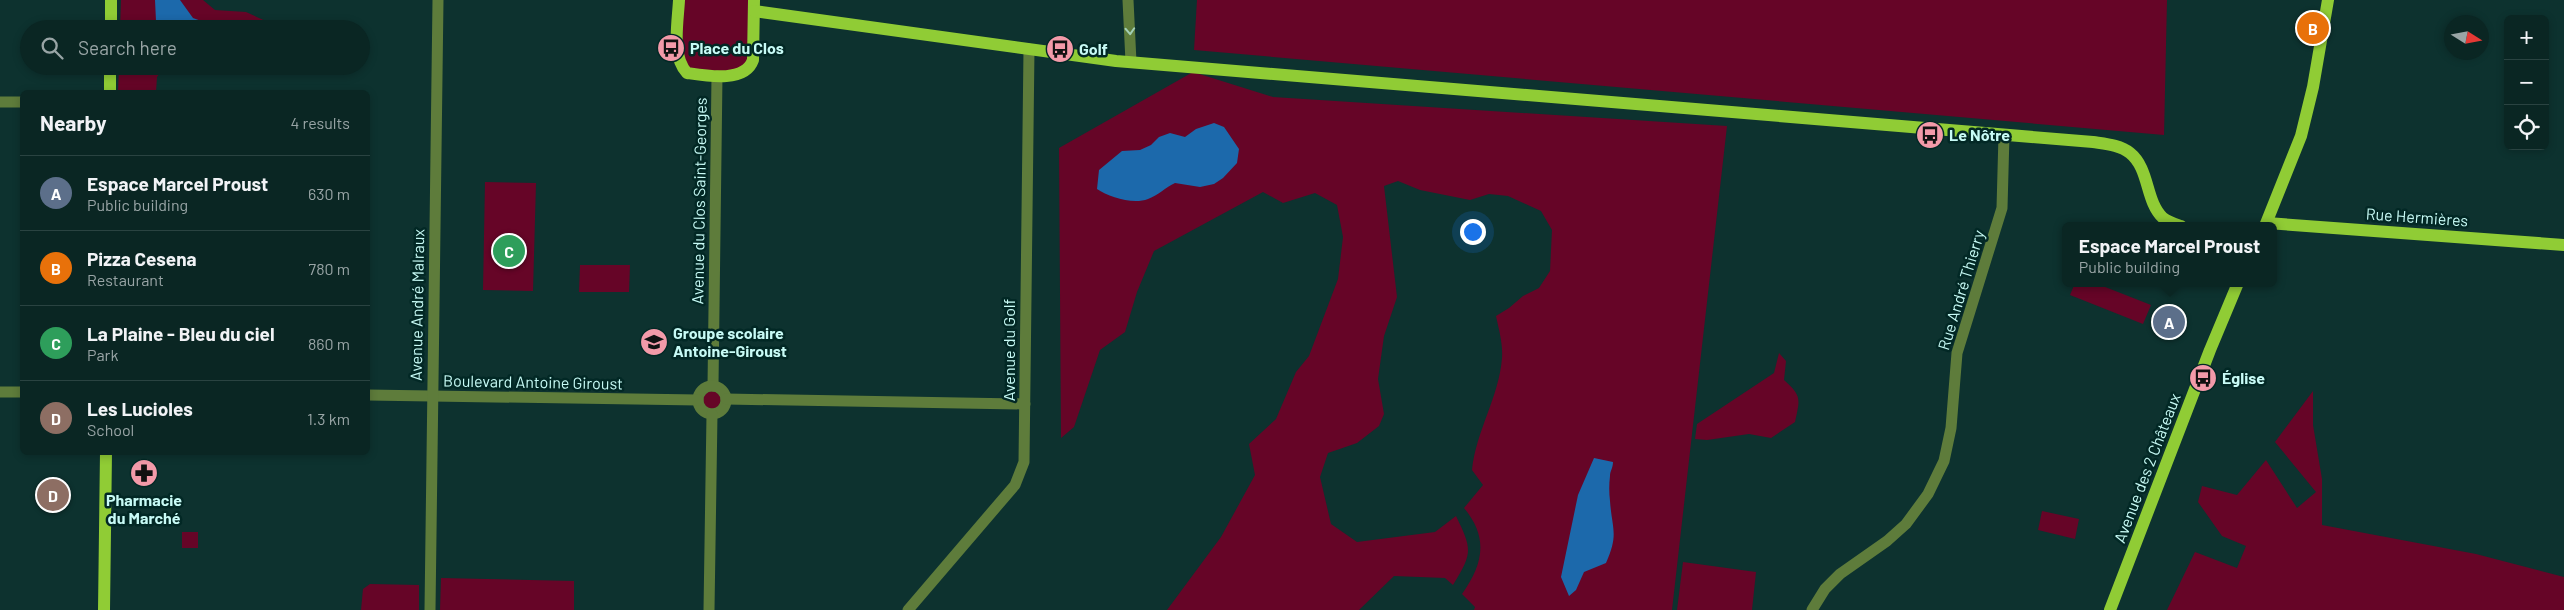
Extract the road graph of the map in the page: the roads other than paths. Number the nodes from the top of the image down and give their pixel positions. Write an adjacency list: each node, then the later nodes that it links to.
1 (111, 0): 7 (main road)
2 (438, 0): 25 (street, Avenue André Malraux)
3 (679, 0): 11 (main road)
4 (1128, 0): 9 (street, one-way to 9)
5 (2328, 0): 17 (main road)
6 (754, 5): 8 (main road); 11 (main road)
7 (111, 20)
8 (1029, 49): 9 (main road); 28 (street, Avenue du Golf)
9 (1131, 62): 15 (main road)
10 (110, 75): 12 (main road)
11 (717, 76): 21 (street, Avenue du Clos Saint-Georges)
12 (110, 90)
13 (0, 102): 14 (street)
14 (20, 102)
15 (2004, 135): 16 (main road); 35 (street, Rue André Thierry)
16 (2172, 222)
17 (2267, 222)
18 (2277, 226): 19 (main road, Rue Hermières)
19 (2564, 245)
20 (2236, 287): 36 (main road, Avenue des 2 Châteaux)
21 (712, 386): 26 (street); 27 (street)
22 (0, 392): 23 (street)
23 (20, 392)
24 (370, 395): 25 (street, Boulevard Antoine Giroust)
25 (432, 397): 27 (street, Boulevard Antoine Giroust); 32 (street, Avenue André Malraux)
26 (726, 399): 28 (street); 29 (street)
27 (698, 400): 29 (street)
28 (1025, 404): 34 (street, Avenue du Golf)
29 (712, 414): 33 (street)
30 (106, 455): 31 (main road)
31 (104, 610)
32 (430, 610)
33 (709, 610)
34 (908, 610)
35 (1812, 610)
36 (2110, 610)

